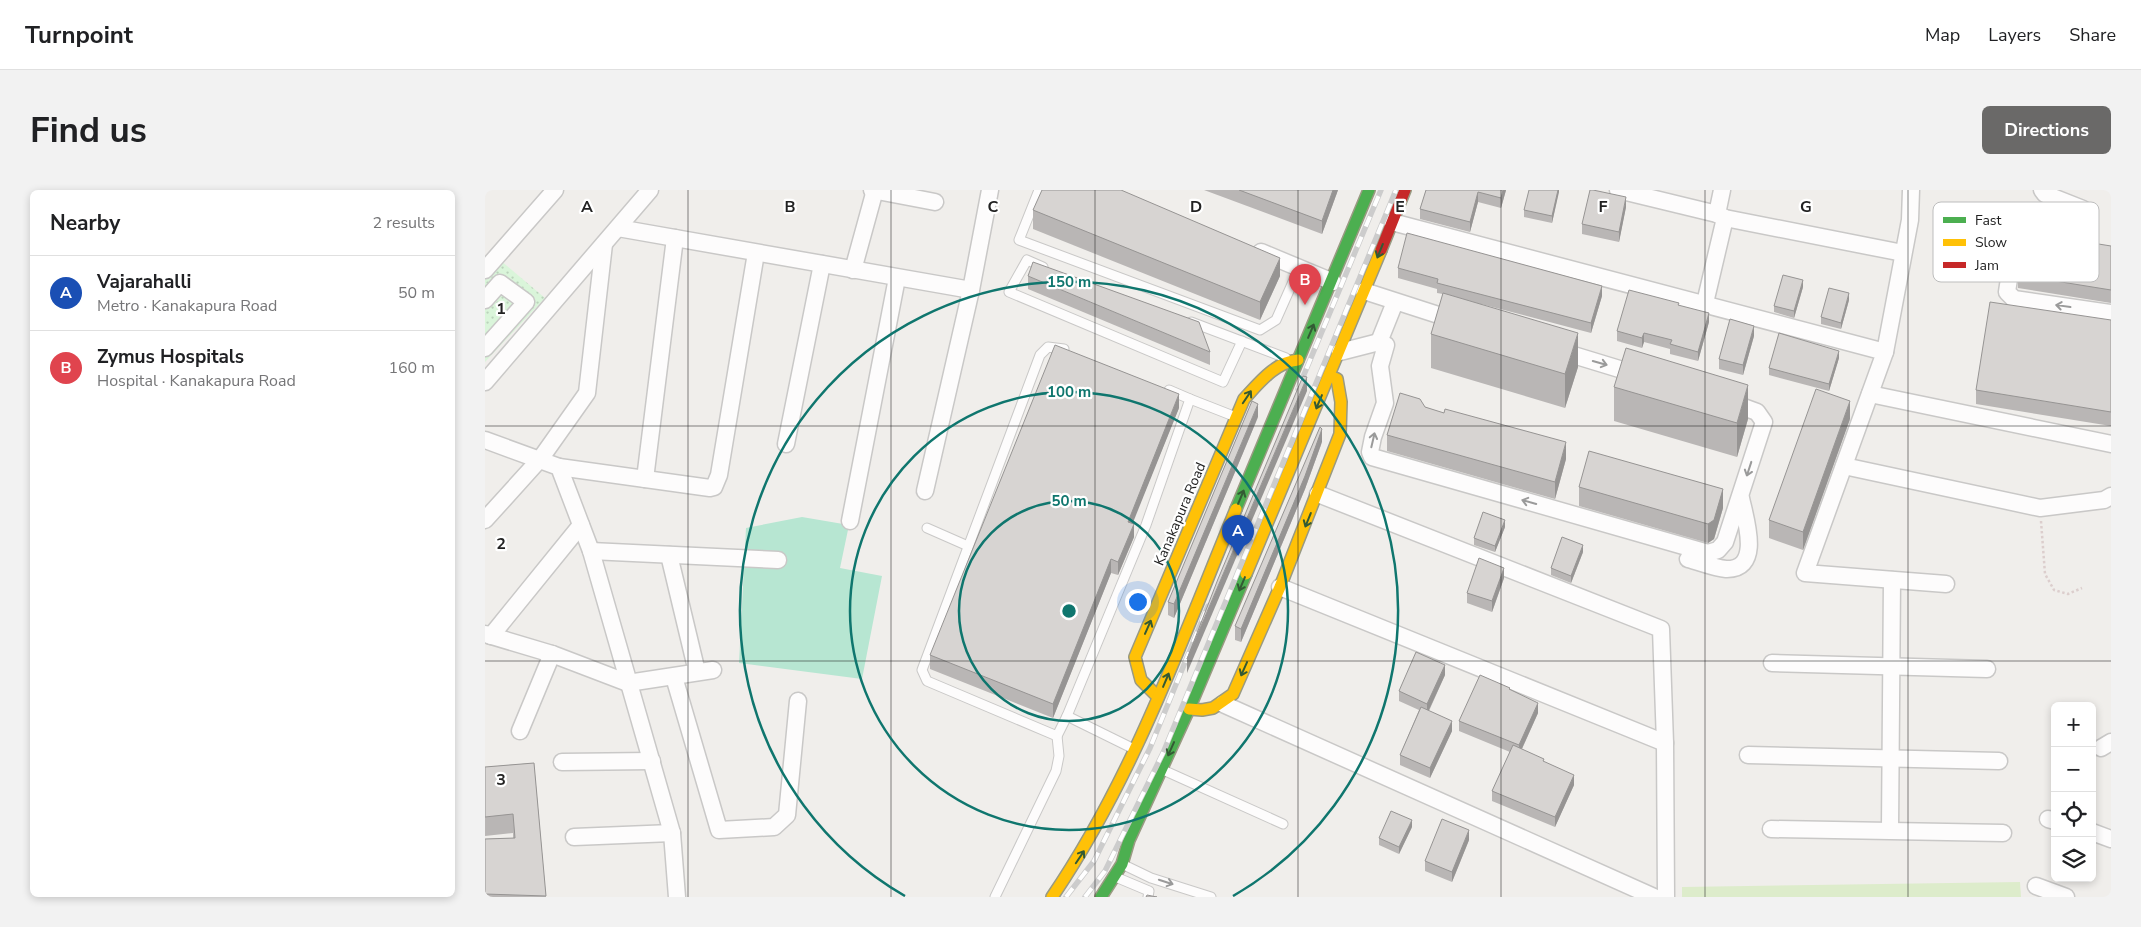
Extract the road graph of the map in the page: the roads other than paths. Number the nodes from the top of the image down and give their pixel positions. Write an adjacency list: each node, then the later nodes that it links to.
1 (555, 190): 23 (street)
2 (650, 190): 16 (street)
3 (873, 190): 12 (street); 24 (street)
4 (990, 190): 30 (street)
5 (1039, 190): 26 (lane)
6 (1369, 190): 29 (main road)
7 (1405, 190): 15 (main road)
8 (1618, 190): 14 (street)
9 (1722, 190): 14 (street)
10 (1911, 190): 21 (street)
11 (2042, 190): 13 (street)
12 (935, 202)
13 (2065, 202)
14 (1721, 216): 21 (street); 34 (street)
15 (1392, 222): 31 (main road, one-way to 31); 34 (street)
16 (618, 228): 17 (street); 18 (street)
17 (675, 238): 20 (street); 61 (street)
18 (605, 244): 42 (street); 58 (street)
19 (1249, 251): 26 (lane); 29 (street)
20 (756, 253): 22 (street); 61 (street)
21 (1903, 253): 45 (street)
22 (822, 264): 24 (street); 56 (street)
23 (485, 270)
24 (853, 270): 27 (street)
25 (1051, 271): 38 (lane)
26 (1296, 275): 29 (lane)
27 (897, 278): 30 (street); 68 (street)
28 (2009, 282): 35 (street, one-way to 28)
29 (1331, 286): 46 (main road, one-way to 29)
30 (971, 290): 62 (street)
31 (1364, 291): 33 (street); 44 (main road)
32 (485, 300): 39 (street)
33 (1395, 302): 37 (street); 40 (street)
34 (1705, 303): 45 (street)
35 (2111, 313)
36 (1179, 318): 38 (lane)
37 (1471, 325)
38 (1242, 341): 46 (lane)
39 (490, 342): 42 (street)
40 (1379, 342): 44 (street); 66 (street, one-way to 40)
41 (1538, 345): 48 (street, one-way to 48)
42 (511, 352): 49 (street)
43 (1072, 352): 71 (lane)
44 (1340, 352): 47 (main road)
45 (1885, 352): 51 (street)
46 (1295, 360): 54 (main road, Kanakapura Road, one-way to 46); 89 (main road, one-way to 46)
47 (1331, 376): 63 (main road); 90 (main road, one-way to 90)
48 (1652, 378)
49 (485, 382)
50 (1162, 388): 53 (lane)
51 (1870, 394): 57 (street); 60 (street)
52 (1709, 395): 64 (street, one-way to 64)
53 (1190, 399): 54 (lane); 91 (lane)
54 (1237, 417): 89 (main road, Kanakapura Road, one-way to 54)
55 (485, 440): 58 (street)
56 (786, 444)
57 (2111, 444)
58 (541, 458): 59 (street); 67 (street)
59 (559, 466): 61 (street); 69 (street)
60 (1844, 466): 65 (street); 77 (street)
61 (645, 479)
62 (925, 490)
63 (1318, 494): 79 (main road, one-way to 79); 94 (street)
64 (1740, 495): 66 (street); 75 (street)
65 (2109, 503)
66 (1564, 512): 72 (street)
67 (485, 520)
68 (850, 521)
69 (581, 525): 73 (street); 80 (street)
70 (927, 528): 71 (lane)
71 (968, 546): 93 (lane)
72 (1656, 550)
73 (591, 551): 74 (street); 86 (street)
74 (669, 555): 76 (street); 85 (street)
75 (1681, 556)
76 (778, 560)
77 (1892, 580): 78 (street); 83 (street)
78 (1946, 584)
79 (1280, 587): 88 (main road, one-way to 88); 94 (street)
80 (488, 635): 81 (street)
81 (552, 654): 86 (street); 92 (street)
82 (1772, 663): 83 (street)
83 (1891, 666): 84 (street); 97 (street)
84 (1987, 669)
85 (675, 677): 86 (street); 87 (street)
86 (628, 683): 98 (street)
87 (798, 701)
88 (1223, 704): 90 (main road); 117 (street)
89 (1161, 707): 90 (main road); 95 (main road)
90 (1187, 714): 101 (main road, one-way to 101)
91 (1067, 716): 93 (lane); 95 (lane)
92 (521, 732)
93 (1057, 736): 112 (lane)
94 (1665, 743): 118 (street)
95 (1137, 750): 113 (main road, one-way to 95)
96 (1747, 755): 97 (street)
97 (1891, 758): 99 (street); 104 (street)
98 (652, 761): 100 (street); 105 (street)
99 (1999, 761)
100 (562, 762)
101 (1163, 770): 102 (lane); 108 (main road)
102 (1283, 824)
103 (1771, 829): 104 (street)
104 (1890, 830): 106 (street)
105 (672, 833): 107 (street); 111 (street)
106 (2003, 833)
107 (575, 837)
108 (1121, 864): 109 (main road); 116 (lane, one-way to 116)
109 (1114, 876): 114 (main road); 115 (lane)
110 (2035, 886): 119 (street)
111 (677, 897)
112 (995, 897)
113 (1052, 897)
114 (1101, 897)
115 (1148, 897)
116 (1211, 897)
117 (1654, 897)
118 (1666, 897)
119 (2066, 897)

